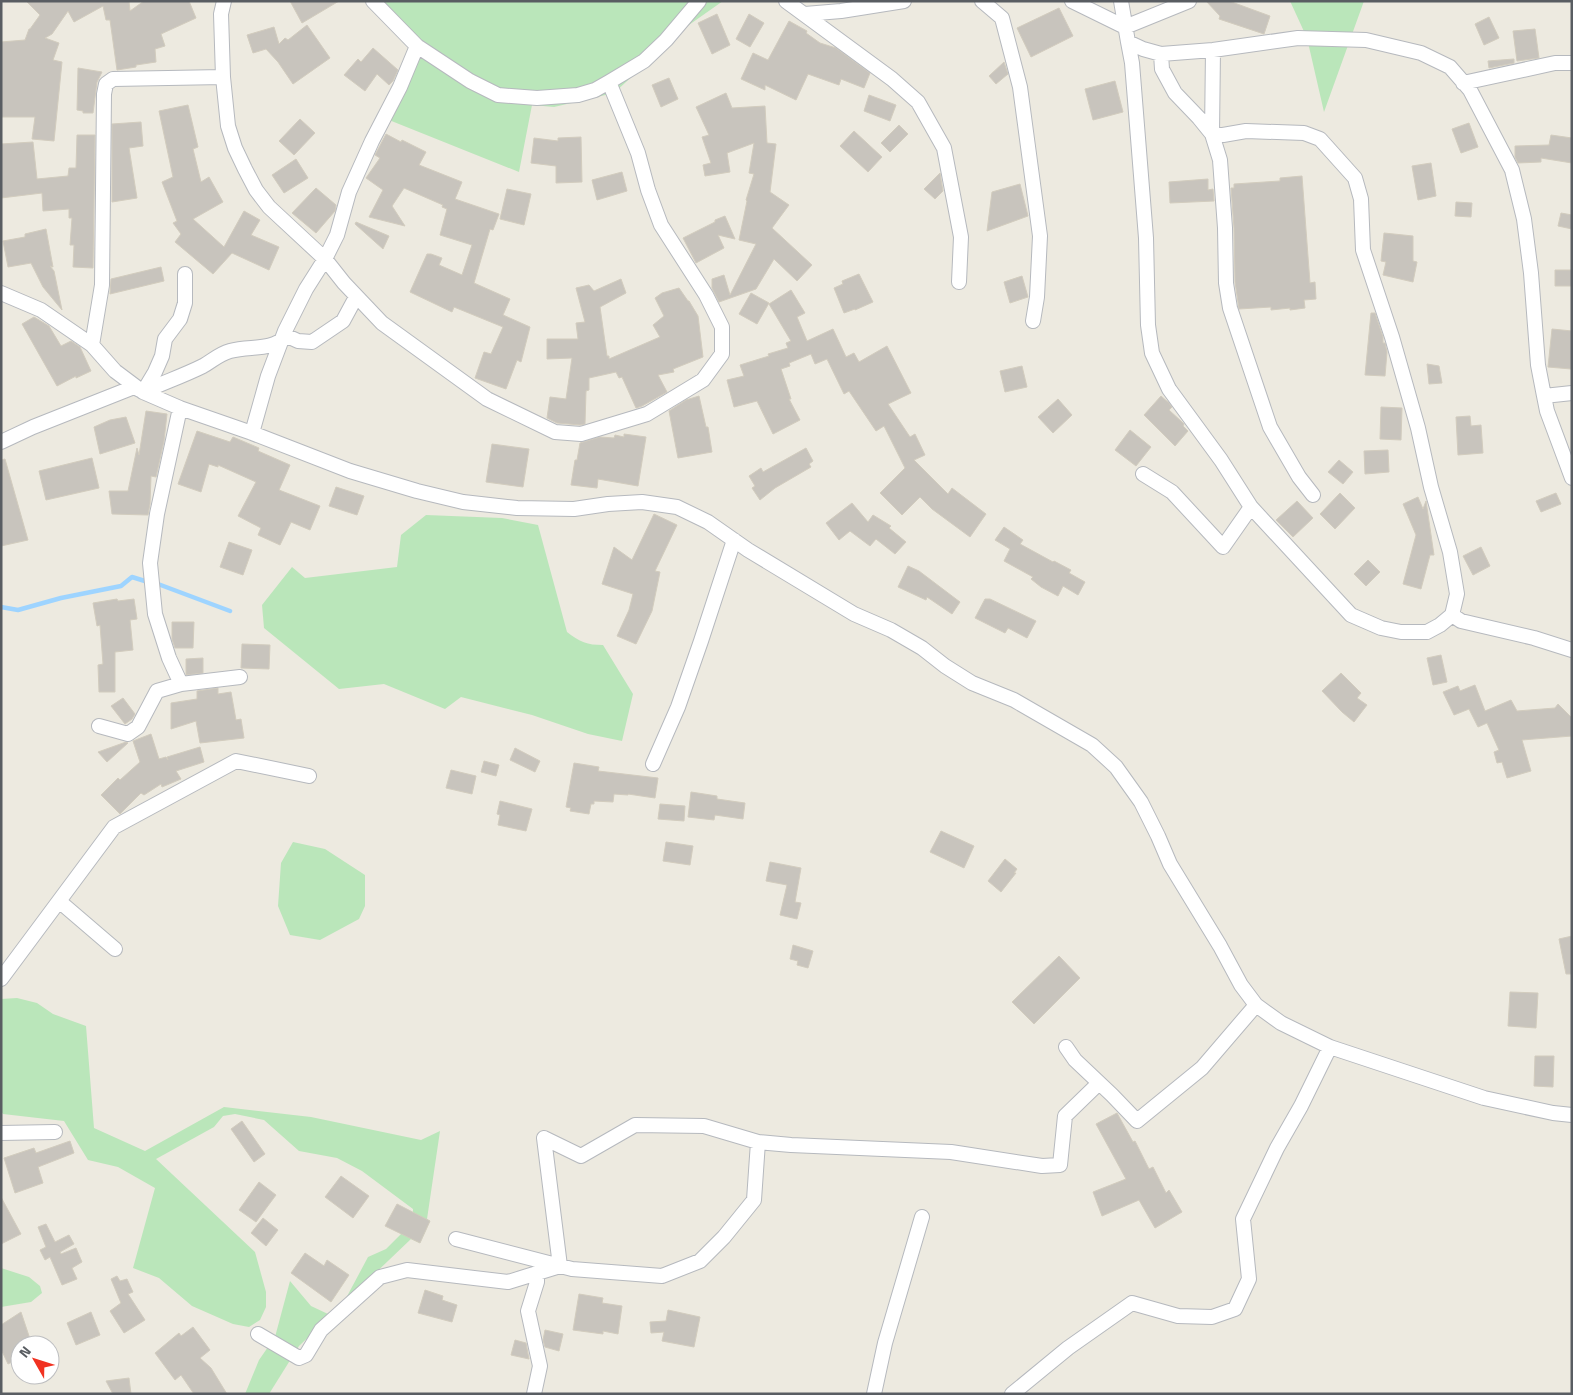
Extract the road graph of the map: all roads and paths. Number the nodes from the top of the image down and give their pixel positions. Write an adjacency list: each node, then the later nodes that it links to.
1 (224, 1): 17 (street)
2 (373, 1): 13 (street)
3 (699, 1): 18 (street)
4 (786, 1): 10 (street)
5 (904, 1): 10 (street)
6 (982, 1): 26 (street)
7 (1072, 1): 11 (street)
8 (1121, 1): 11 (street)
9 (1189, 1): 11 (street)
10 (805, 14): 23 (street)
11 (1125, 27): 12 (street)
12 (1128, 42): 15 (street); 38 (street)
13 (417, 46): 18 (street); 21 (street)
14 (1213, 50): 15 (street); 19 (street); 20 (street)
15 (1161, 54): 20 (street)
16 (1572, 62): 19 (street)
17 (222, 77): 21 (street); 28 (street)
18 (609, 82): 25 (street)
19 (1463, 83): 31 (street)
20 (1212, 134): 37 (street); 40 (street)
21 (325, 259): 25 (street); 27 (street)
22 (186, 274): 29 (street)
23 (959, 282)
24 (1, 293): 28 (street)
25 (356, 296): 27 (street)
26 (1033, 321)
27 (280, 342): 29 (street); 33 (street)
28 (92, 345): 29 (street)
29 (143, 392): 32 (street); 34 (street)
30 (1572, 393): 31 (street)
31 (1544, 396): 36 (street)
32 (180, 408): 33 (street); 43 (street)
33 (252, 433): 39 (street)
34 (1, 442)
35 (1143, 474): 38 (street)
36 (1572, 478)
37 (1313, 495)
38 (1251, 507): 40 (street)
39 (734, 540): 45 (street); 50 (street)
40 (1452, 615): 41 (street)
41 (1572, 650)
42 (240, 677): 43 (street)
43 (181, 684): 44 (street)
44 (99, 726)
45 (653, 764)
46 (309, 776): 47 (street)
47 (59, 901): 48 (street); 49 (street)
48 (115, 949)
49 (1, 979)
50 (1256, 1005): 52 (street); 53 (street)
51 (1066, 1047): 53 (street)
52 (1330, 1047): 54 (street); 65 (street)
53 (1099, 1083): 57 (street)
54 (1572, 1115)
55 (55, 1132): 56 (street)
56 (1, 1133)
57 (758, 1142): 60 (street); 60 (street)
58 (922, 1217): 64 (street)
59 (456, 1239): 60 (street)
60 (560, 1266): 61 (street)
61 (537, 1273): 62 (street); 63 (street)
62 (258, 1334)
63 (534, 1394)
64 (874, 1394)
65 (1012, 1394)

